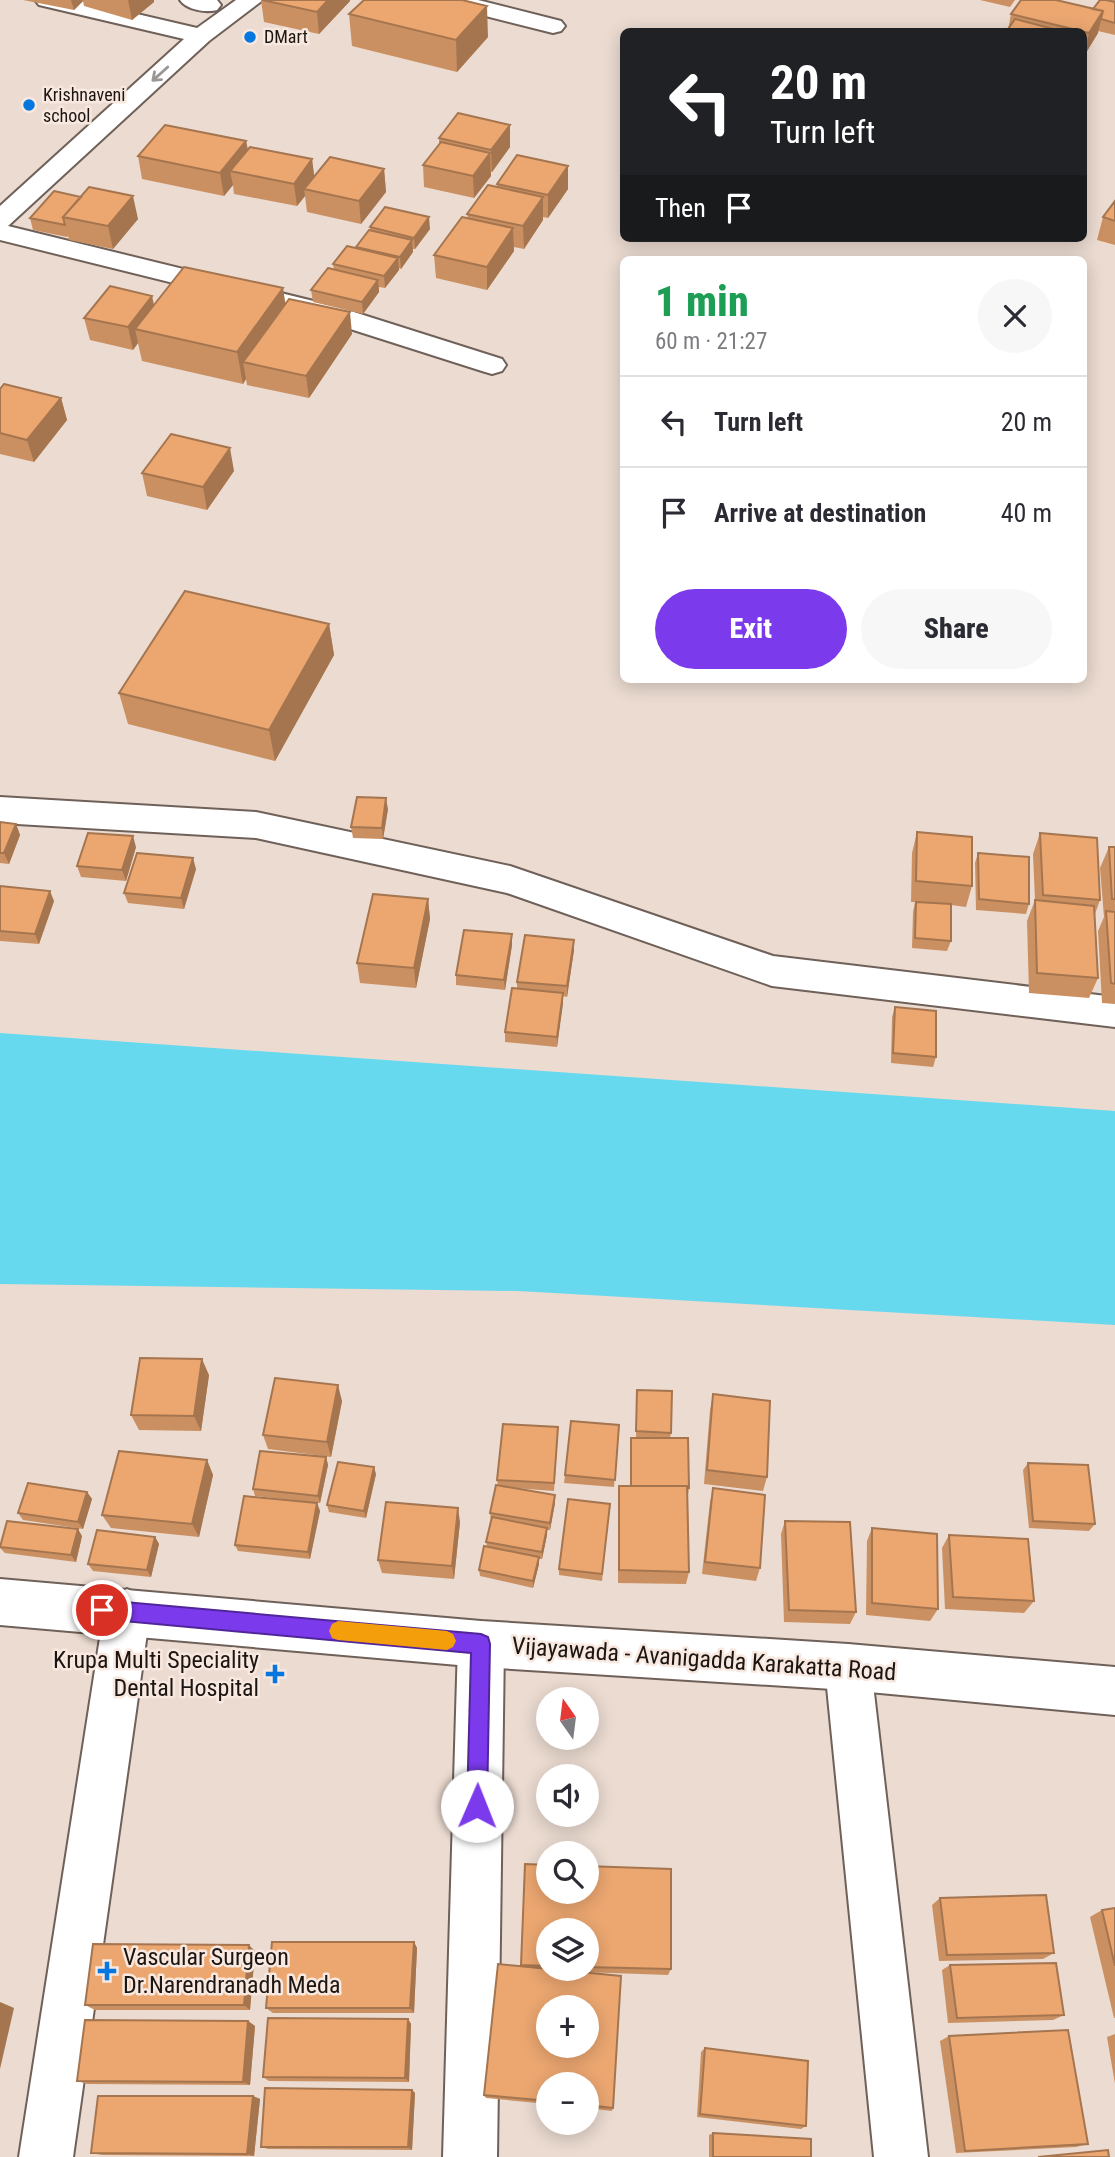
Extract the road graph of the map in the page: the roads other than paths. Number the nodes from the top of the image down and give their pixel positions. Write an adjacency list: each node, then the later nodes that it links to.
1 (47, 0): 6 (street)
2 (251, 0): 7 (street)
3 (450, 0): 5 (street)
4 (205, 2): 6 (street)
5 (553, 26)
6 (176, 32): 7 (street); 8 (street)
7 (201, 36): 9 (street, one-way to 9)
8 (0, 192)
9 (0, 220)
10 (0, 232): 11 (street)
11 (492, 365)
12 (0, 810): 13 (street)
13 (1115, 1012)
14 (0, 1602): 15 (street, Vijayawada - Avanigadda Karakatta Road)
15 (127, 1612): 16 (street, Vijayawada - Avanigadda Karakatta Road); 19 (street)
16 (481, 1644): 17 (street, Vijayawada - Avanigadda Karakatta Road); 20 (street)
17 (848, 1667): 18 (street, Vijayawada - Avanigadda Karakatta Road); 21 (street)
18 (1115, 1691)
19 (46, 2157)
20 (470, 2157)
21 (901, 2157)

